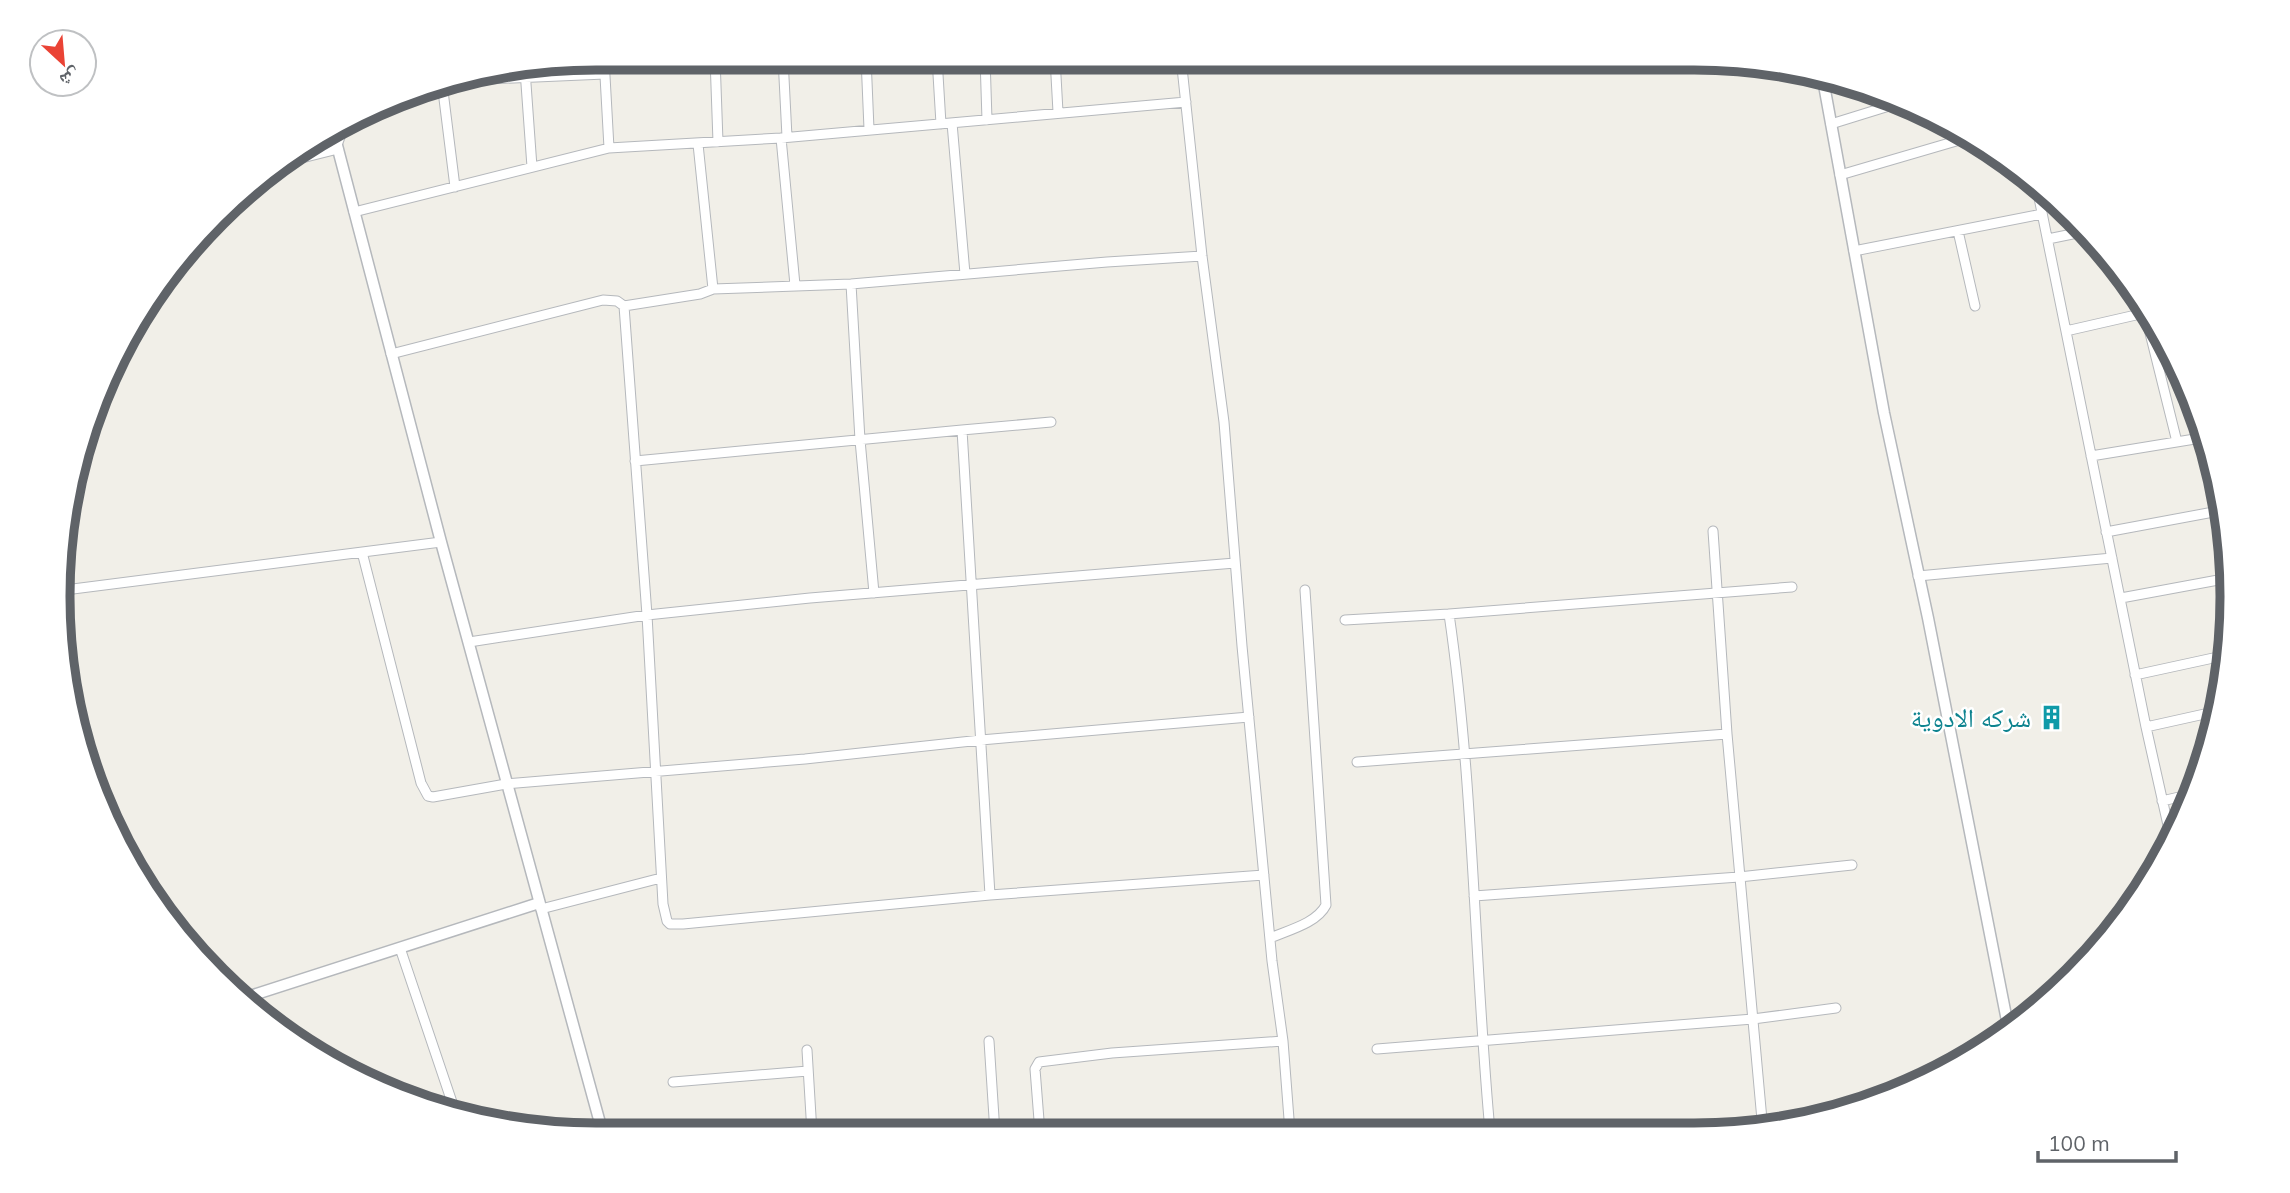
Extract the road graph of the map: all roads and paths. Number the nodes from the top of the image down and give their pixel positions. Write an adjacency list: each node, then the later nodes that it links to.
1 (605, 70): 10 (street)
2 (715, 70): 24 (street)
3 (783, 70): 22 (street)
4 (867, 70): 21 (street)
5 (938, 70): 19 (street)
6 (986, 70): 17 (street)
7 (1056, 70): 16 (street)
8 (1182, 70): 14 (street)
9 (536, 74): 10 (street)
10 (605, 74): 27 (street)
11 (525, 75): 28 (street)
12 (1824, 87): 20 (street)
13 (443, 93): 30 (street)
14 (1186, 102): 16 (street); 38 (street)
15 (1886, 107): 20 (street)
16 (1058, 112): 17 (street)
17 (988, 120): 18 (street)
18 (952, 123): 19 (street); 39 (street)
19 (941, 124): 21 (street)
20 (1831, 124): 29 (street)
21 (869, 129): 22 (street)
22 (784, 137): 24 (street); 41 (street)
23 (1957, 141): 29 (street)
24 (718, 142): 26 (street)
25 (336, 143): 32 (street)
26 (698, 144): 27 (street); 42 (street)
27 (609, 148): 28 (street)
28 (532, 167): 30 (street)
29 (1840, 175): 37 (street)
30 (455, 187): 32 (street)
31 (2039, 200): 33 (street)
32 (354, 212): 48 (street)
33 (2042, 214): 34 (street); 36 (street)
34 (1958, 231): 37 (street); 44 (street)
35 (2075, 234): 36 (street)
36 (2048, 239): 46 (street)
37 (1854, 251): 63 (street)
38 (1202, 256): 39 (street); 62 (street)
39 (965, 274): 40 (street)
40 (851, 284): 41 (street); 52 (street)
41 (795, 285): 42 (street)
42 (713, 289): 43 (street)
43 (624, 306): 48 (street); 55 (street)
44 (1975, 306)
45 (2138, 315): 46 (street)
46 (2066, 331): 54 (street)
47 (2154, 341): 53 (street)
48 (391, 354): 59 (street)
49 (1051, 422): 50 (street)
50 (962, 430): 52 (street); 65 (street)
51 (2196, 439): 53 (street)
52 (860, 440): 55 (street); 69 (street)
53 (2177, 442): 54 (street)
54 (2091, 456): 58 (street)
55 (635, 461): 73 (street)
56 (2213, 512): 58 (street)
57 (1713, 531): 70 (street)
58 (2106, 532): 61 (street)
59 (441, 542): 60 (street); 75 (street)
60 (362, 552): 67 (street); 86 (street)
61 (2112, 558): 63 (street); 71 (street)
62 (1235, 563): 65 (street); 79 (street)
63 (1919, 576): 102 (street)
64 (2220, 580): 71 (street)
65 (972, 585): 69 (street); 82 (street)
66 (1792, 587): 70 (street)
67 (70, 589)
68 (1305, 590): 97 (street)
69 (874, 593): 73 (street)
70 (1717, 593): 72 (street); 81 (street)
71 (2120, 598): 77 (street)
72 (1449, 614): 74 (street); 83 (street)
73 (647, 615): 75 (street); 85 (street)
74 (1345, 620)
75 (469, 642): 86 (street)
76 (2216, 657): 77 (street)
77 (2135, 675): 80 (street)
78 (2207, 714): 80 (street)
79 (1249, 717): 82 (street); 91 (street)
80 (2146, 727): 88 (street)
81 (1727, 734): 83 (street); 92 (street)
82 (981, 740): 85 (street); 94 (street)
83 (1463, 754): 84 (street); 95 (street)
84 (1357, 762)
85 (655, 772): 86 (street); 93 (street)
86 (506, 784): 96 (street)
87 (2180, 797): 88 (street)
88 (2162, 801): 89 (street)
89 (2168, 825)
90 (1852, 865): 92 (street)
91 (1264, 875): 94 (street); 97 (street)
92 (1739, 877): 95 (street); 101 (street)
93 (661, 878): 94 (street); 96 (street)
94 (990, 895)
95 (1474, 896): 103 (street)
96 (540, 906): 98 (street); 112 (street)
97 (1270, 938): 105 (street)
98 (400, 948): 99 (street); 110 (street)
99 (253, 995)
100 (1836, 1008): 101 (street)
101 (1753, 1018): 103 (street); 111 (street)
102 (2007, 1019)
103 (1482, 1040): 106 (street); 117 (street)
104 (989, 1041): 114 (street)
105 (1283, 1041): 115 (street); 116 (street)
106 (1377, 1049)
107 (807, 1050): 108 (street)
108 (808, 1072): 109 (street); 113 (street)
109 (673, 1082)
110 (452, 1103)
111 (1762, 1118)
112 (600, 1123)
113 (811, 1123)
114 (994, 1123)
115 (1039, 1123)
116 (1289, 1123)
117 (1489, 1123)

